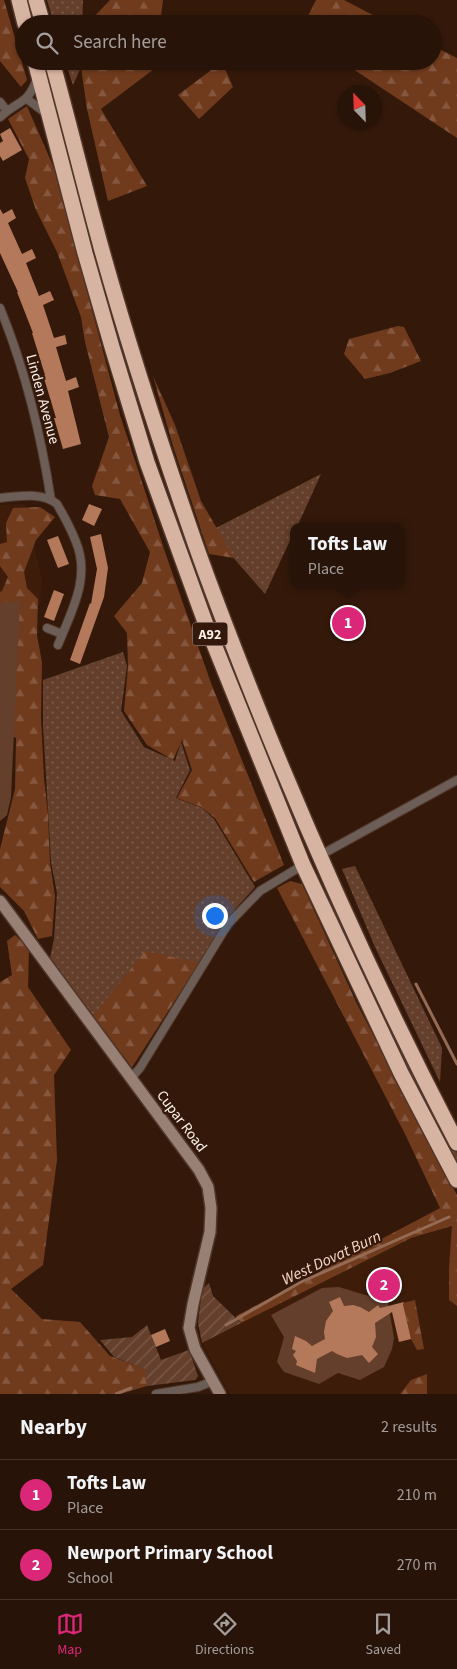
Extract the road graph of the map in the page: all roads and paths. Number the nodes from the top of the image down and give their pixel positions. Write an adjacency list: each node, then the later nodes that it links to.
1 (19, 0): 3 (highway)
2 (36, 0): 4 (highway)
3 (23, 15)
4 (40, 15)
5 (36, 70): 8 (street)
6 (37, 70): 11 (highway, A92)
7 (54, 70): 20 (highway, A92)
8 (26, 99): 10 (street); 11 (street)
9 (0, 102): 10 (street)
10 (7, 111): 12 (street)
11 (48, 115): 21 (highway, A92)
12 (0, 117)
13 (0, 308): 15 (street, Linden Avenue)
14 (0, 498): 15 (street)
15 (51, 500): 17 (street)
16 (47, 628): 17 (street)
17 (62, 634): 18 (street)
18 (58, 645)
19 (457, 780): 20 (street)
20 (319, 856): 24 (highway, A92)
21 (303, 865): 23 (street); 25 (highway, A92)
22 (0, 901): 23 (main road, Cupar Road)
23 (131, 1078): 26 (main road, Cupar Road)
24 (457, 1143)
25 (457, 1180)
26 (213, 1382): 27 (street); 28 (main road, Cupar Road)
27 (156, 1394)
28 (220, 1394)

